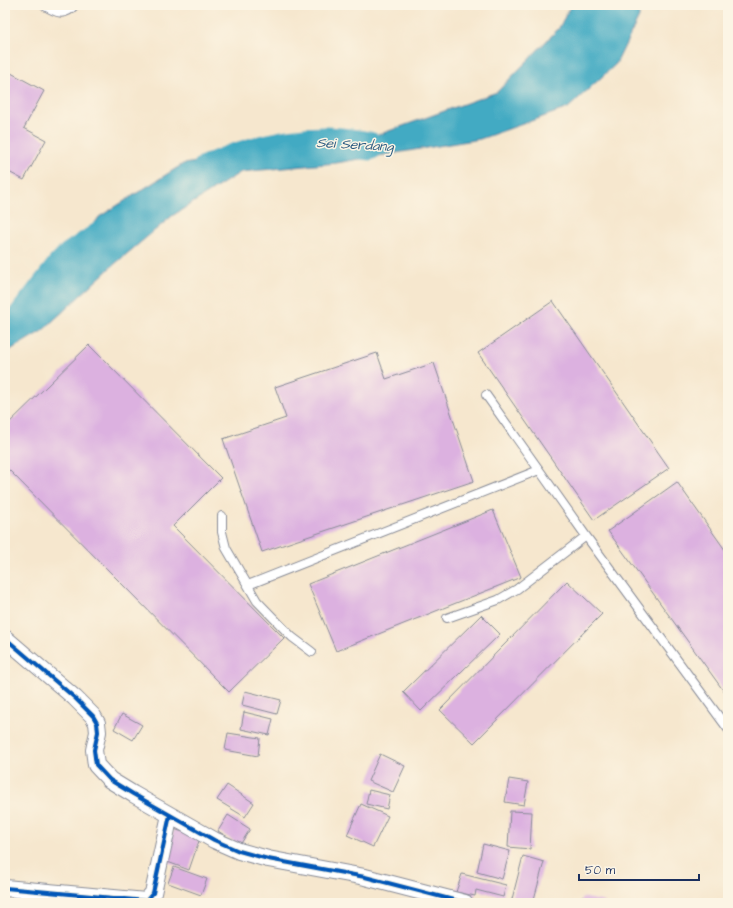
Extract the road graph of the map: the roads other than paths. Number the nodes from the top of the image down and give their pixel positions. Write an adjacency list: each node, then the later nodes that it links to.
1 (43, 5): 2 (lane)
2 (75, 5)
3 (486, 395): 4 (lane)
4 (540, 470): 6 (lane); 7 (lane)
5 (222, 516): 7 (lane)
6 (586, 536): 8 (lane); 11 (lane)
7 (248, 585): 10 (lane)
8 (447, 618)
9 (5, 638): 12 (street)
10 (312, 652)
11 (728, 729)
12 (170, 815): 13 (street); 14 (street)
13 (5, 888)
14 (465, 903)

